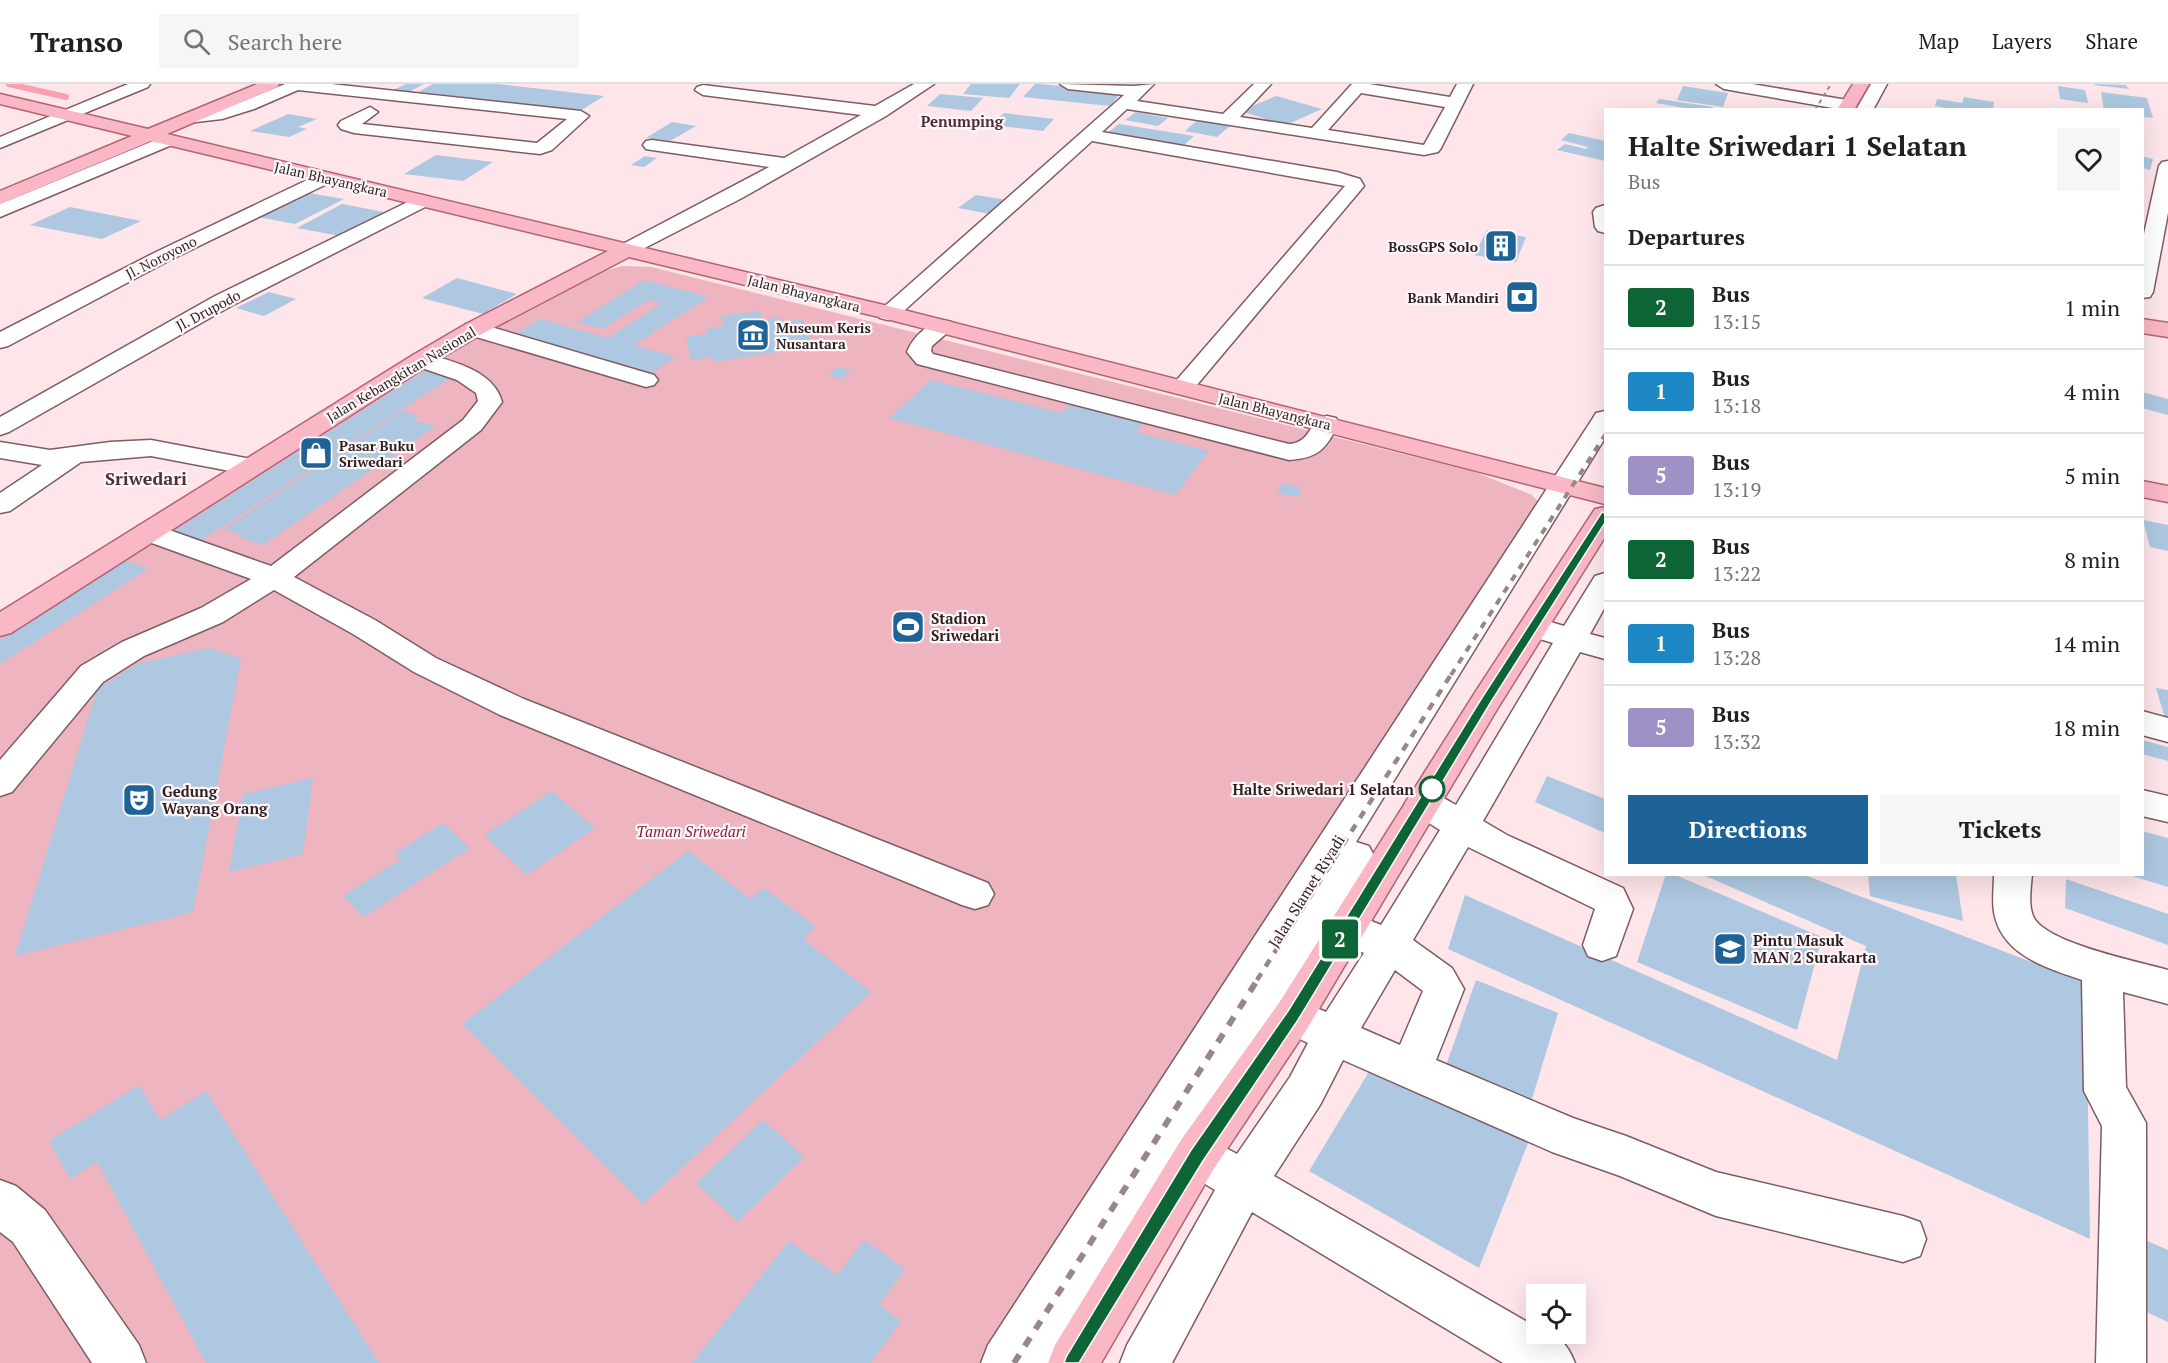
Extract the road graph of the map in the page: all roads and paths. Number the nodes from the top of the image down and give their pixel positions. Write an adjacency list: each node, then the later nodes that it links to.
1 (142, 84): 23 (street)
2 (271, 84): 24 (main road)
3 (297, 84): 21 (street); 24 (street)
4 (710, 84): 22 (street)
5 (926, 84): 14 (street)
6 (1068, 84): 15 (street)
7 (1263, 84): 25 (street)
8 (1465, 84): 18 (street)
9 (1724, 84): 16 (street)
10 (1838, 84): 19 (street)
11 (1861, 84): 20 (main road)
12 (1879, 84): 20 (street)
13 (1359, 86): 18 (street); 27 (street)
14 (906, 91): 22 (street)
15 (1136, 93): 25 (street); 28 (street)
16 (1800, 97): 19 (street)
17 (0, 99): 23 (main road, Jalan Bhayangkara)
18 (1454, 103): 27 (street)
19 (1824, 105): 20 (street)
20 (1852, 108)
21 (370, 112)
22 (880, 112): 33 (street)
23 (64, 115): 29 (main road, Jalan Bhayangkara); 30 (street)
24 (196, 117): 29 (main road)
25 (1227, 120): 26 (street)
26 (1269, 127): 27 (street); 32 (street)
27 (1315, 134)
28 (1090, 135): 32 (street); 44 (street)
29 (160, 138): 36 (main road, Jalan Bhayangkara); 37 (main road); 38 (street)
30 (0, 143)
31 (652, 145): 33 (street)
32 (1236, 161): 35 (street); 52 (street)
33 (786, 165): 42 (street)
34 (2163, 172): 43 (street)
35 (1220, 176)
36 (324, 178): 40 (main road, Jalan Bhayangkara); 49 (street, Jl. Noroyono)
37 (21, 189): 38 (street); 39 (main road)
38 (43, 193): 41 (street)
39 (0, 198)
40 (422, 201): 42 (main road, Jalan Bhayangkara); 55 (street, Jl. Drupodo)
41 (0, 211)
42 (626, 250): 44 (main road, Jalan Bhayangkara); 47 (main road, Jalan Kebangkitan Nasional)
43 (2144, 281)
44 (888, 314): 46 (main road, Jalan Bhayangkara)
45 (2144, 326): 48 (main road)
46 (943, 327): 52 (main road, Jalan Bhayangkara); 53 (street)
47 (474, 329): 50 (main road, Jalan Kebangkitan Nasional); 51 (street)
48 (2168, 330)
49 (0, 341)
50 (422, 360): 59 (main road, Jalan Kebangkitan Nasional); 65 (street)
51 (645, 380)
52 (1183, 387): 53 (main road, Jalan Bhayangkara)
53 (1327, 423): 62 (main road, Jalan Bhayangkara)
54 (1604, 423): 62 (street, Jalan Slamet Riyadi)
55 (0, 427)
56 (0, 450): 57 (street)
57 (71, 457): 59 (street); 63 (street)
58 (1604, 459): 62 (street)
59 (251, 467): 64 (main road, Jalan Kebangkitan Nasional)
60 (2144, 489): 61 (main road)
61 (2168, 494)
62 (1589, 497): 68 (main road); 92 (street, Jalan Slamet Riyadi); 93 (street)
63 (0, 505)
64 (148, 532): 65 (street); 67 (main road, Jalan Kebangkitan Nasional)
65 (274, 578): 72 (street); 78 (street)
66 (1604, 586): 69 (street)
67 (0, 626)
68 (1534, 627): 69 (street); 73 (main road)
69 (1588, 644): 76 (street)
70 (2144, 724): 71 (street)
71 (2168, 730)
72 (0, 783)
73 (1424, 802): 76 (street); 79 (main road)
74 (2144, 803): 75 (street)
75 (2168, 809)
76 (1461, 827): 80 (street); 81 (street)
77 (2013, 876): 82 (street)
78 (975, 894)
79 (1347, 927): 81 (street); 84 (main road)
80 (1602, 945)
81 (1388, 946): 85 (street); 86 (street)
82 (2102, 968): 83 (street); 97 (street)
83 (2168, 987)
84 (1293, 1016): 85 (street); 87 (main road)
85 (1334, 1036): 86 (street); 88 (street)
86 (1412, 1070): 90 (street)
87 (1197, 1155): 88 (street); 94 (main road)
88 (1244, 1182): 95 (street); 96 (street)
89 (0, 1202): 91 (street)
90 (1904, 1239)
91 (120, 1363)
92 (1006, 1363)
93 (1039, 1363)
94 (1073, 1363)
95 (1145, 1363)
96 (1550, 1363)
97 (2121, 1363)

